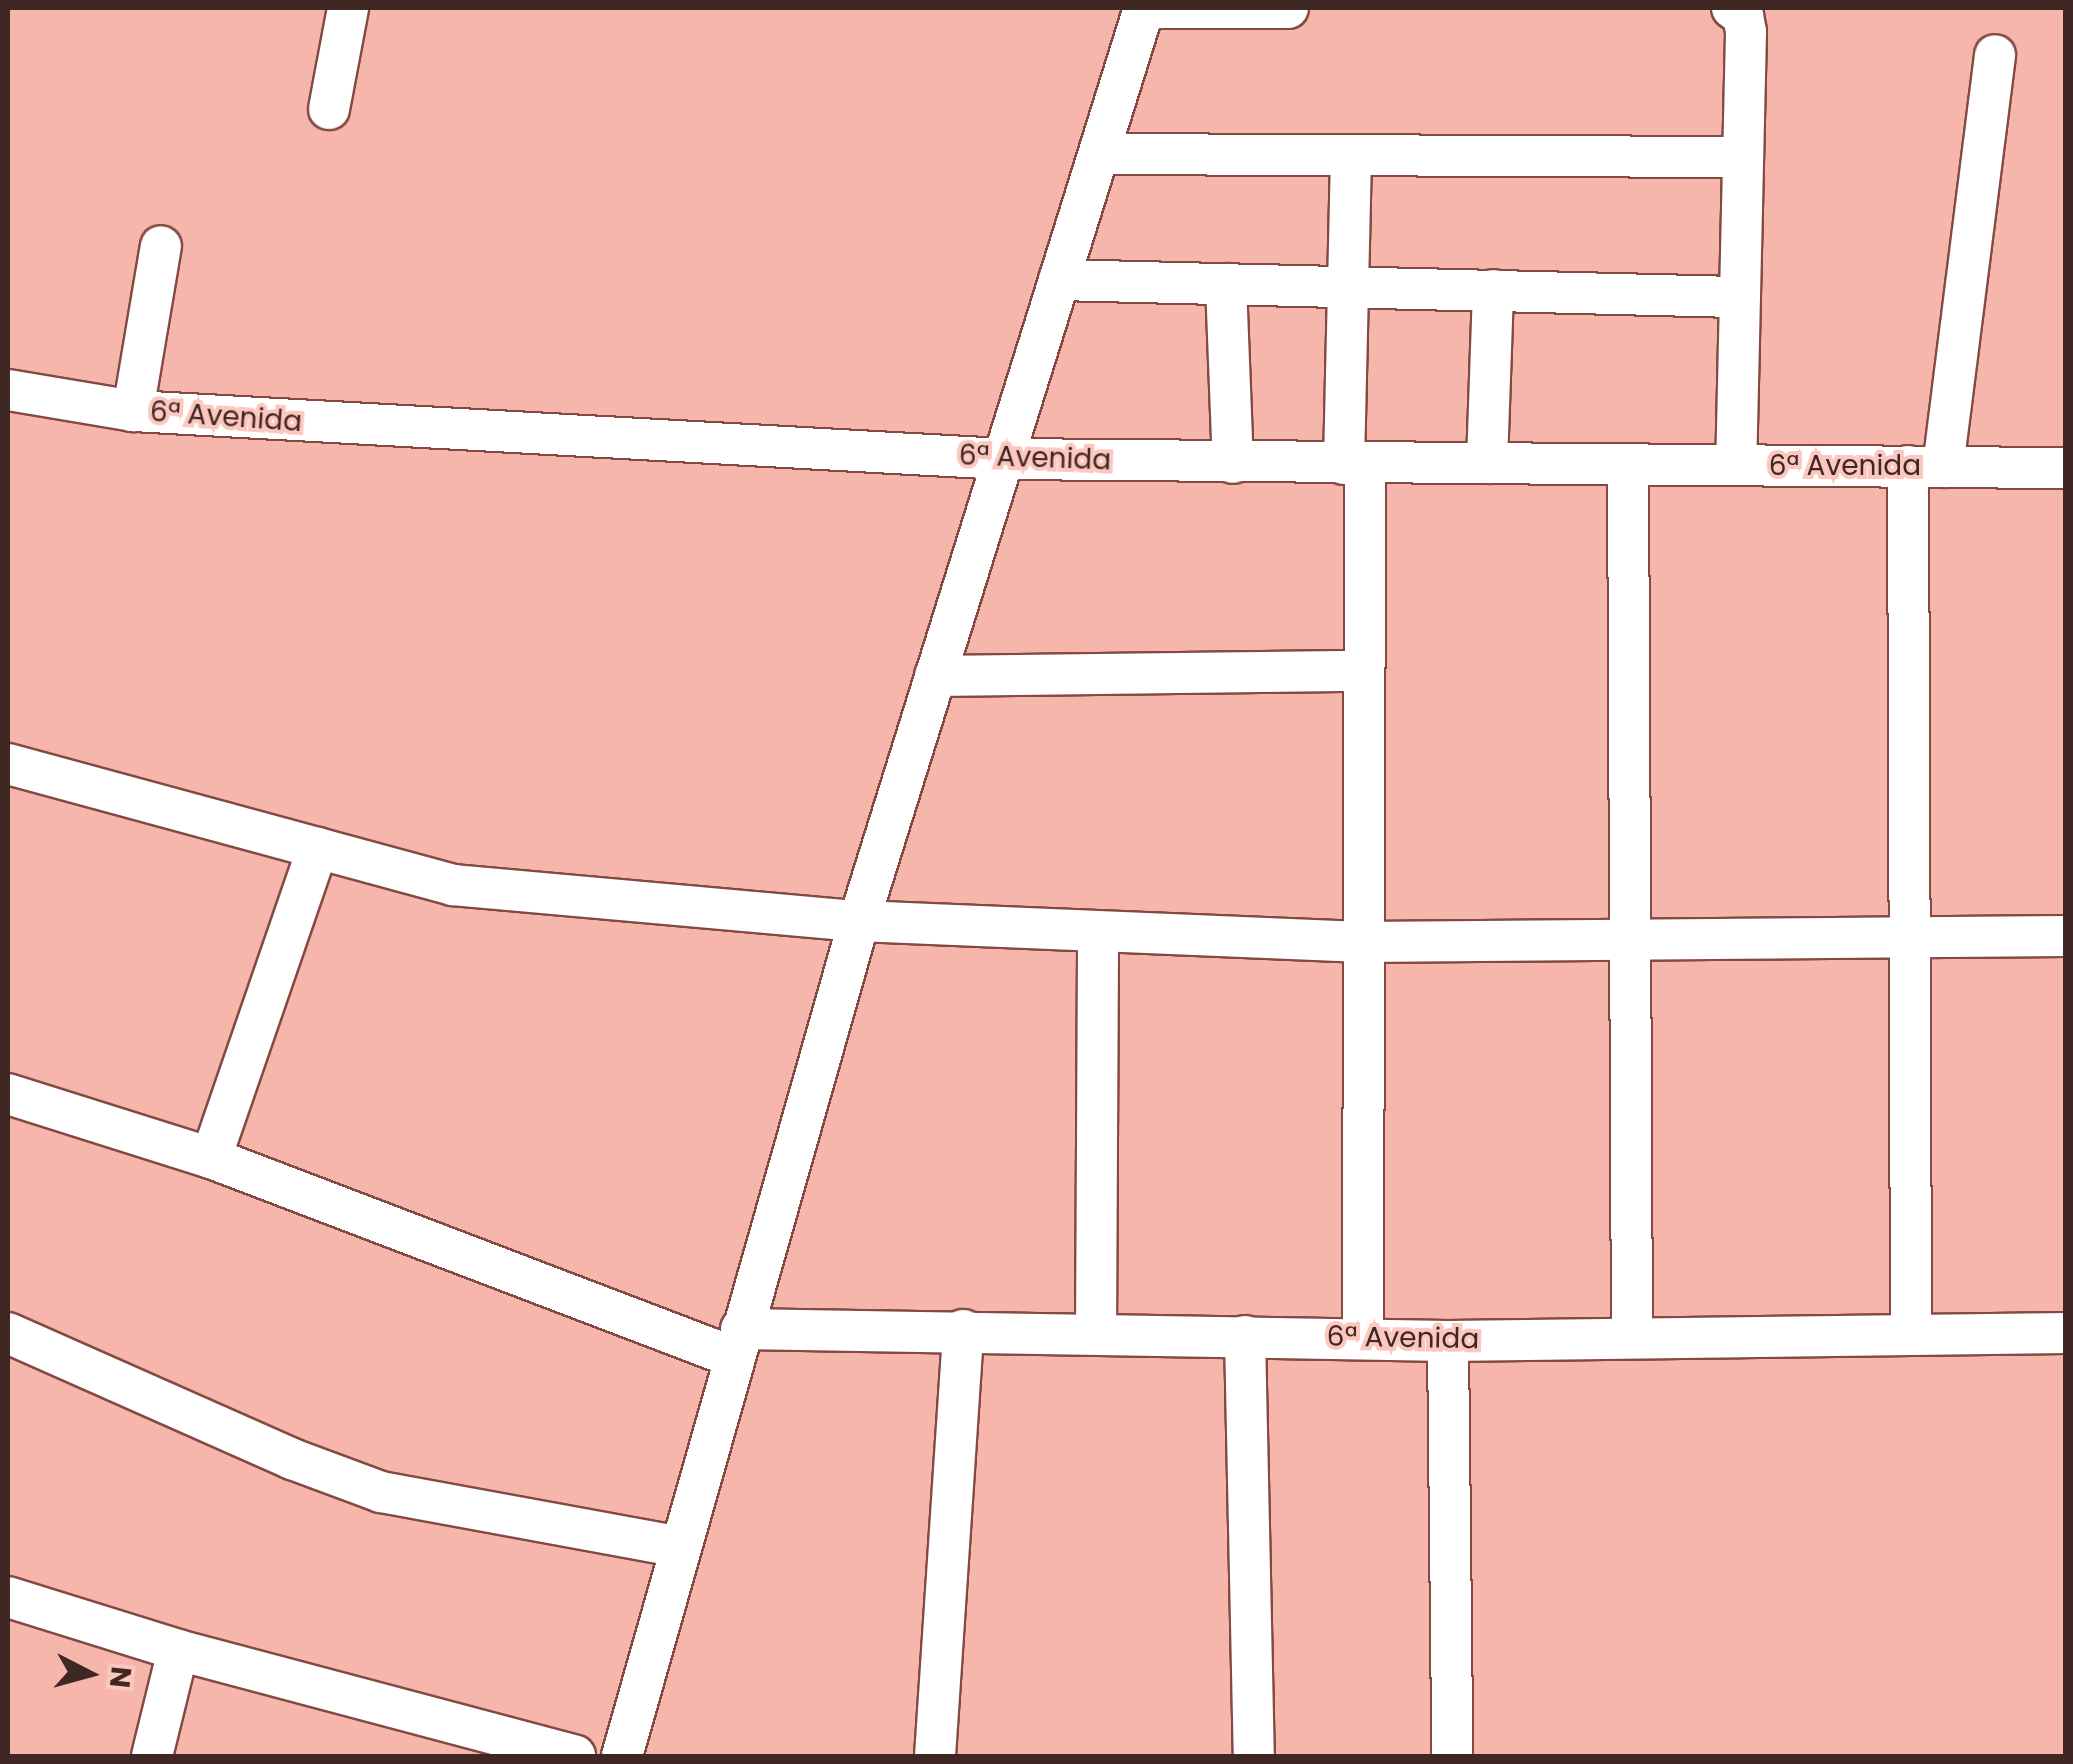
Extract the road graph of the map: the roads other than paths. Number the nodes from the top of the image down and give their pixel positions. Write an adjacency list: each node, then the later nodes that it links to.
1 (348, 8): 6 (street)
2 (1144, 8): 3 (street); 7 (street)
3 (1288, 8)
4 (1732, 8): 9 (street)
5 (1995, 55): 24 (street)
6 (329, 109)
7 (1099, 154): 8 (street); 11 (street)
8 (1351, 155): 9 (street); 13 (street)
9 (1738, 158): 15 (street)
10 (161, 246): 17 (street)
11 (1059, 280): 12 (street); 18 (street)
12 (1226, 284): 13 (street); 19 (street)
13 (1346, 286): 14 (street); 21 (street)
14 (1494, 290): 15 (street); 20 (street)
15 (1737, 297): 23 (street)
16 (8, 390): 17 (street, 6ª Avenida)
17 (134, 410): 18 (street, 6ª Avenida)
18 (1004, 459): 19 (street, 6ª Avenida); 27 (street)
19 (1233, 463): 21 (street, 6ª Avenida)
20 (1487, 463): 21 (street, 6ª Avenida); 22 (street, 6ª Avenida)
21 (1354, 465): 26 (street)
22 (1628, 465): 23 (street, 6ª Avenida); 34 (street)
23 (1736, 465): 24 (street, 6ª Avenida)
24 (1925, 466): 25 (street, 6ª Avenida); 32 (street)
25 (2066, 468)
26 (1363, 671): 27 (street); 35 (street)
27 (935, 676): 30 (street)
28 (8, 764): 29 (street)
29 (318, 848): 30 (street); 37 (street)
30 (858, 921): 31 (street); 47 (street)
31 (1098, 936): 35 (street); 39 (street)
32 (1912, 936): 33 (street); 34 (street); 40 (street)
33 (2066, 936)
34 (1634, 939): 35 (street); 43 (street)
35 (1362, 942): 45 (street)
36 (8, 1094): 37 (street)
37 (211, 1158): 47 (street)
38 (963, 1330): 39 (street, 6ª Avenida); 47 (street, 6ª Avenida); 54 (street)
39 (1096, 1332): 44 (street, 6ª Avenida)
40 (1911, 1332): 42 (street, 6ª Avenida); 43 (street, 6ª Avenida)
41 (8, 1333): 48 (street)
42 (2066, 1333)
43 (1632, 1334): 46 (street, 6ª Avenida)
44 (1245, 1336): 45 (street, 6ª Avenida); 55 (street)
45 (1363, 1337): 46 (street, 6ª Avenida)
46 (1448, 1341): 56 (street)
47 (737, 1343): 48 (street)
48 (680, 1547): 53 (street)
49 (8, 1598): 50 (street)
50 (178, 1650): 51 (street); 52 (street)
51 (152, 1756)
52 (575, 1756)
53 (622, 1756)
54 (935, 1756)
55 (1254, 1756)
56 (1452, 1756)

